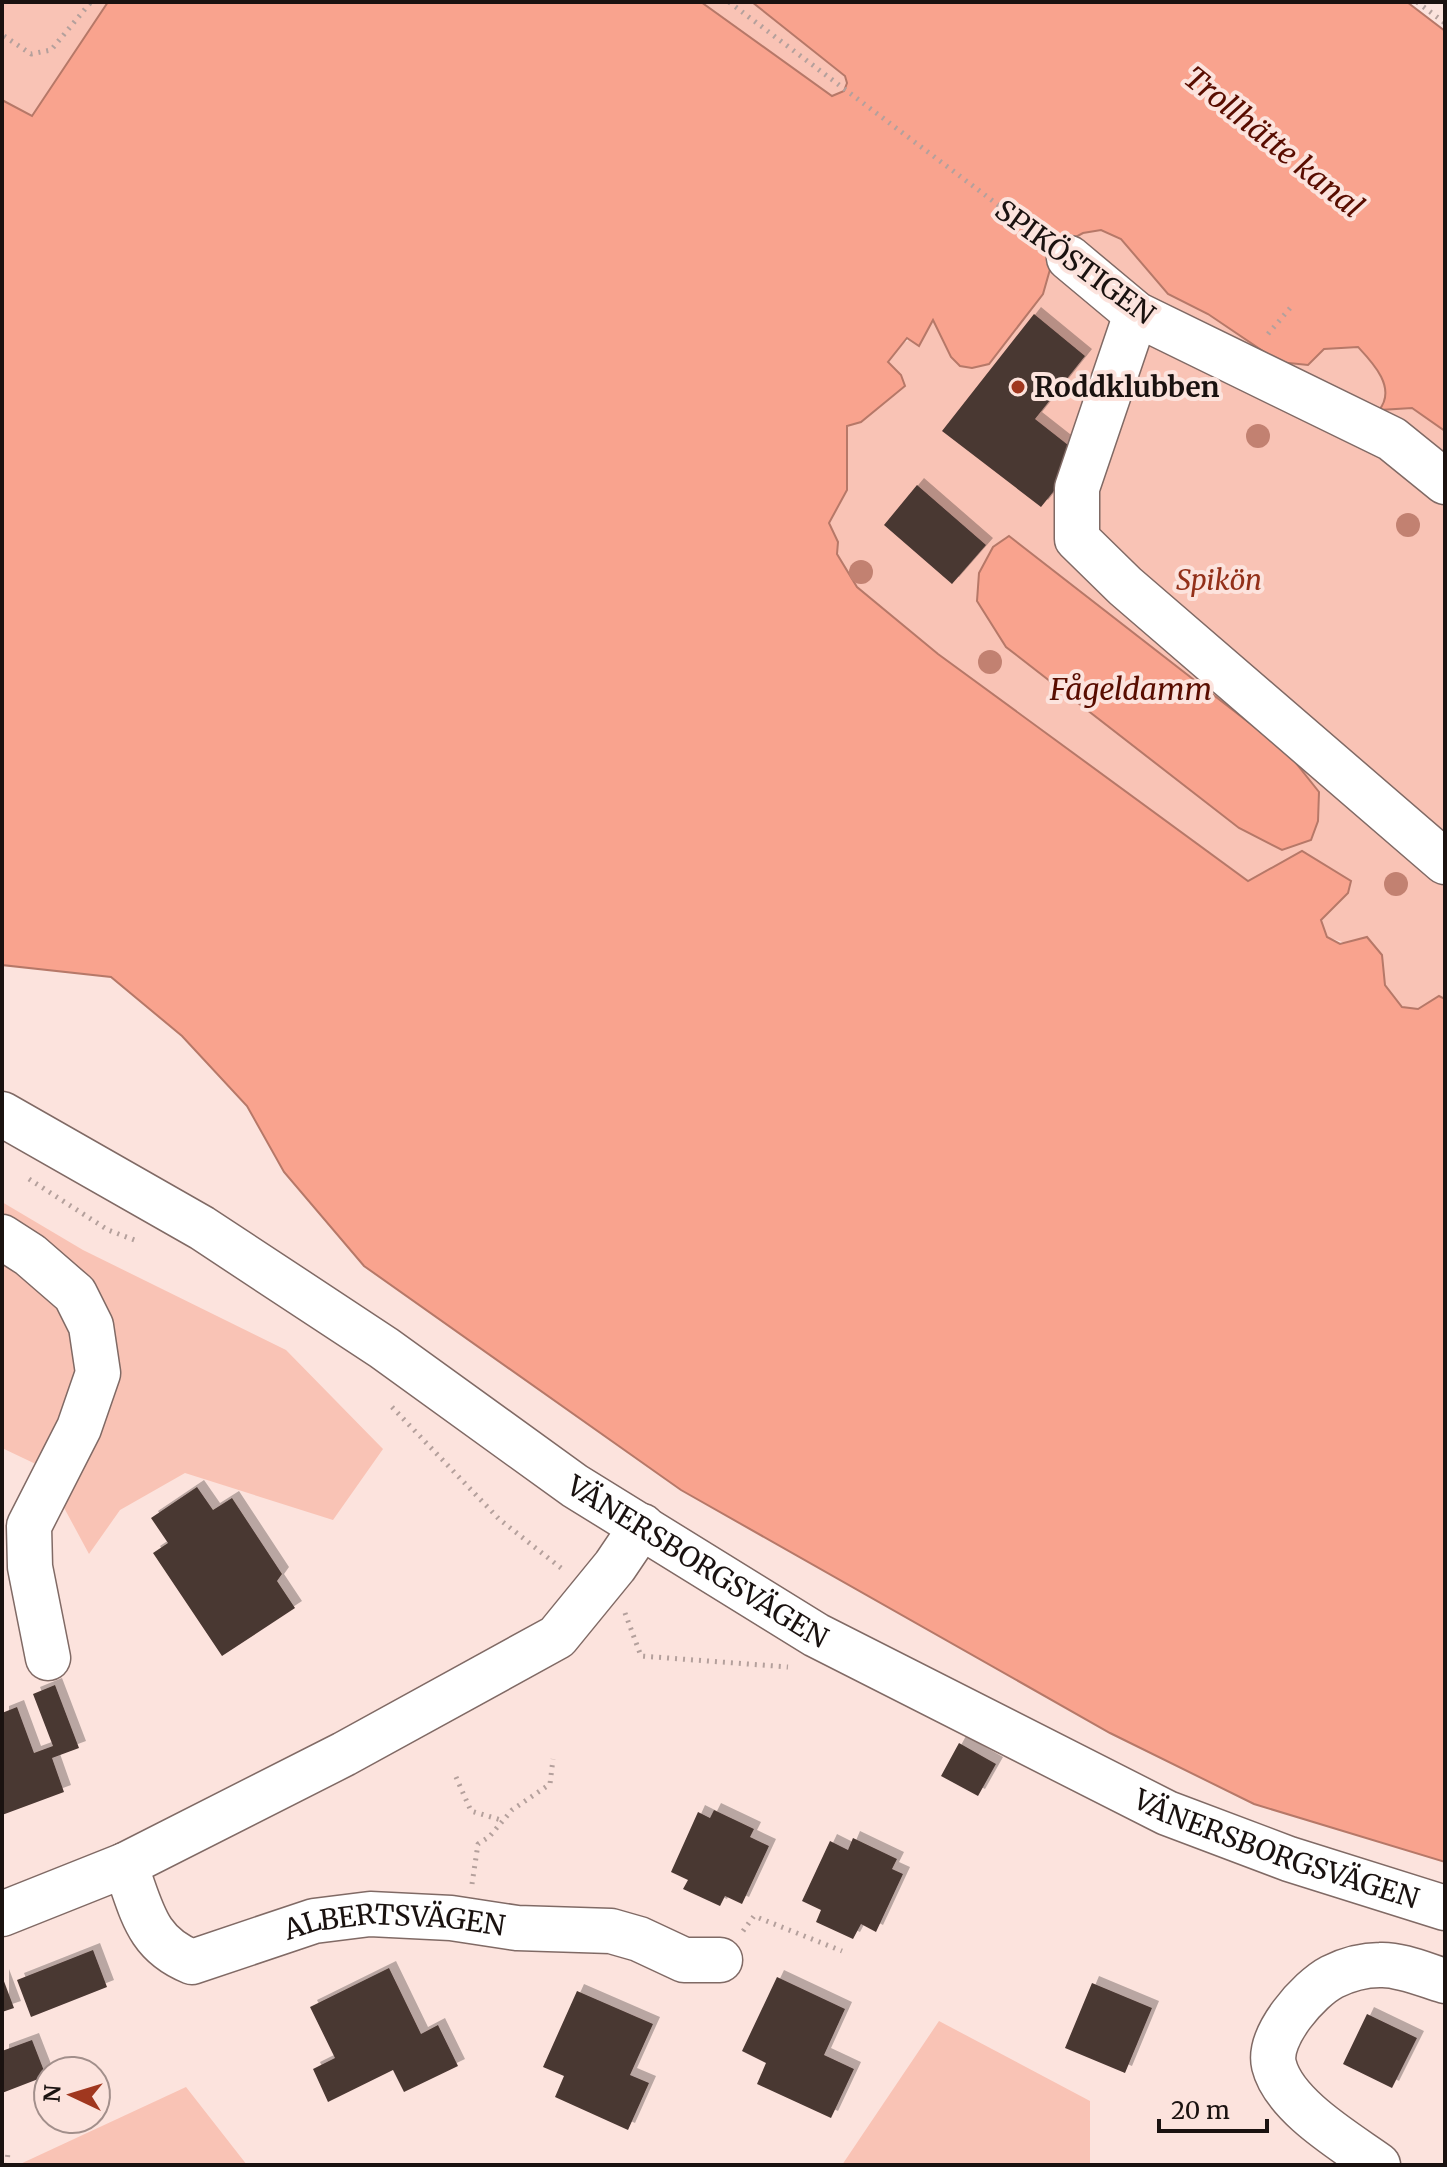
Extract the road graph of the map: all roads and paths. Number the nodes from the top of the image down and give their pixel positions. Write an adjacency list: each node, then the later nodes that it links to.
1 (91, 2): 5 (path)
2 (729, 2): 6 (path, SPIKÖSTIGEN)
3 (1417, 2): 4 (path)
4 (1445, 23)
5 (4, 36)
6 (1069, 258): 8 (main road, SPIKÖSTIGEN)
7 (1291, 307): 9 (path)
8 (1136, 314): 10 (main road, SPIKÖSTIGEN); 11 (main road)
9 (1262, 341)
10 (1445, 482)
11 (1445, 862)
12 (2, 1114): 14 (main road, VÄNERSBORGSVÄGEN)
13 (2, 1237): 15 (main road)
14 (642, 1526): 19 (main road); 20 (main road, VÄNERSBORGSVÄGEN)
15 (48, 1658)
16 (553, 1759): 18 (path)
17 (456, 1777): 18 (path)
18 (501, 1820): 22 (path)
19 (125, 1865): 21 (main road); 22 (main road, ALBERTSVÄGEN)
20 (1445, 1908)
21 (2, 1914)
22 (469, 1921): 24 (main road, ALBERTSVÄGEN)
23 (842, 1951): 24 (path)
24 (720, 1960)
25 (1445, 1981): 28 (main road)
26 (8, 2151): 27 (path)
27 (7, 2165)
28 (1378, 2165)

